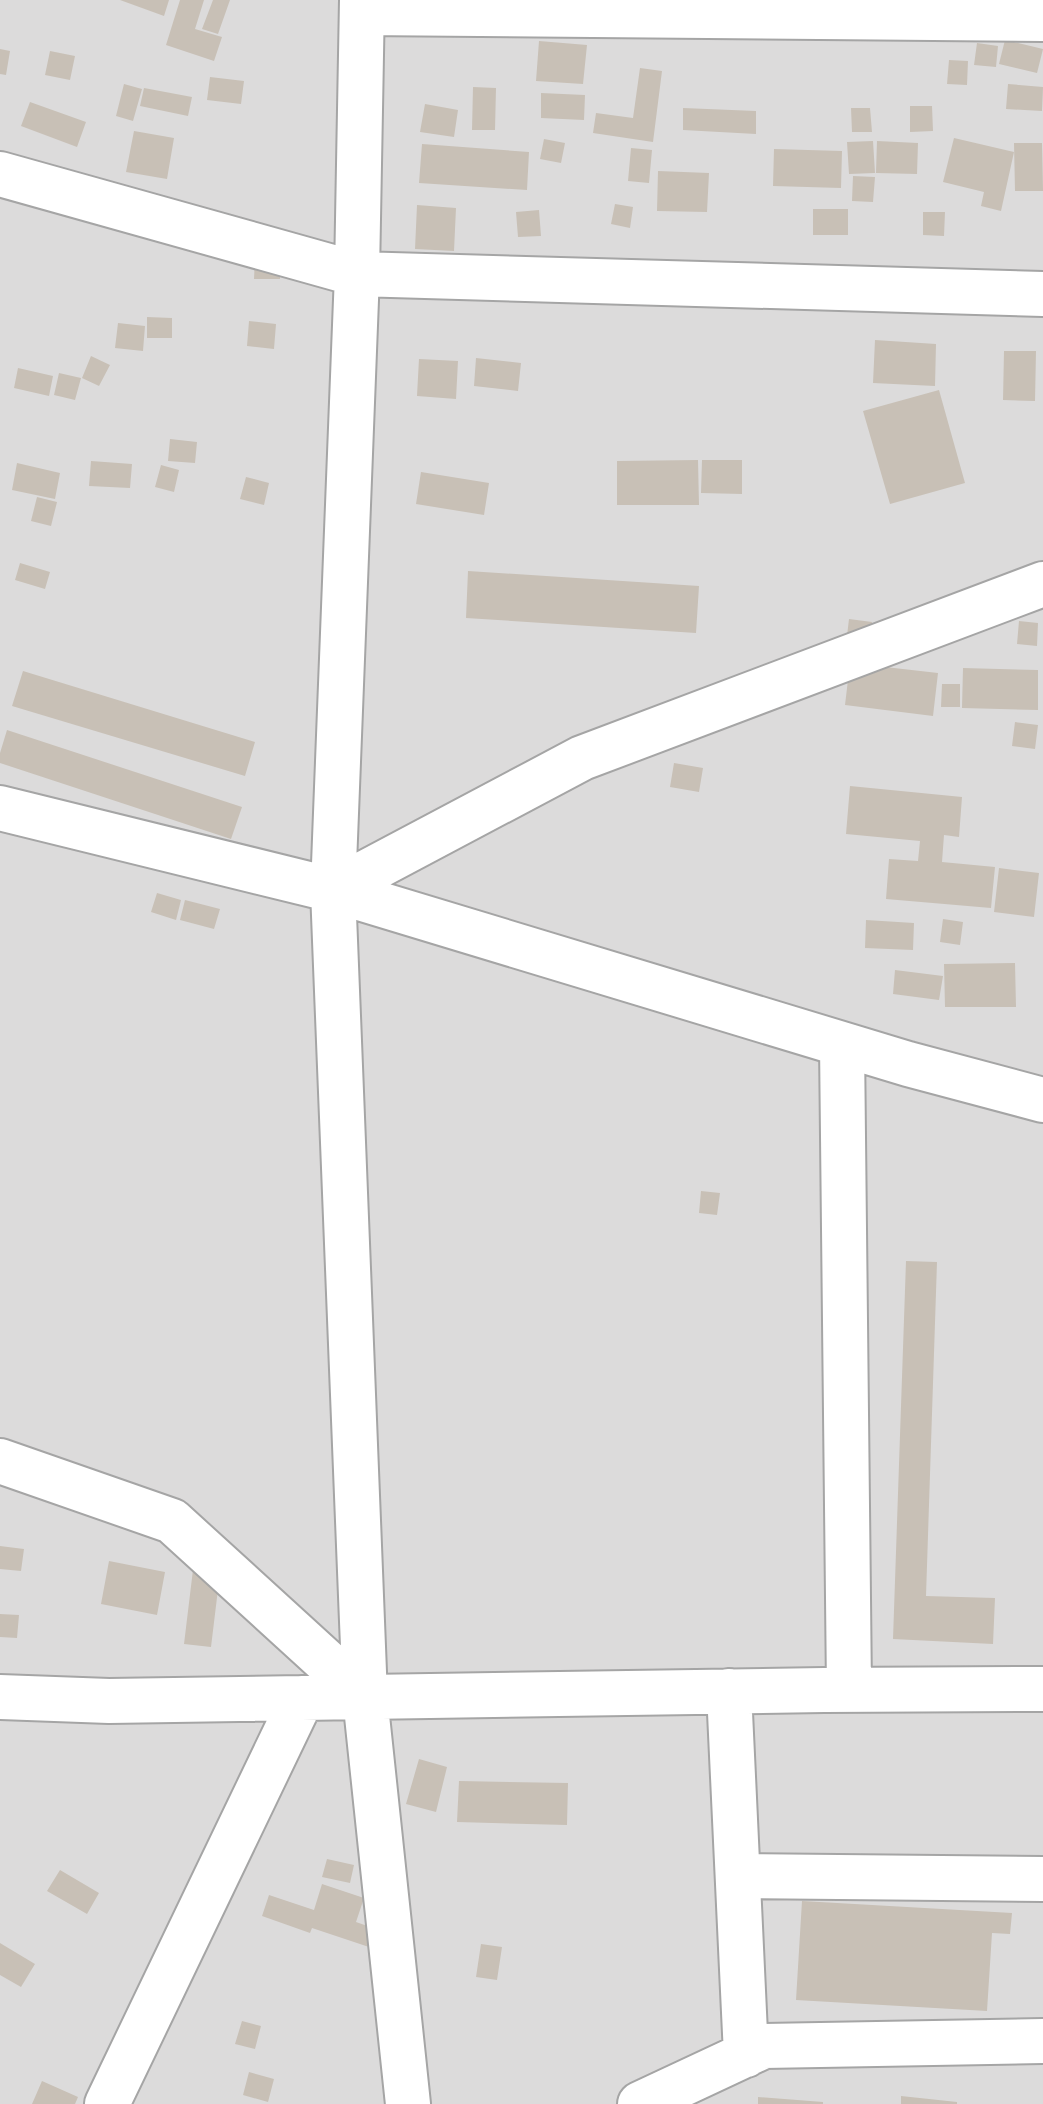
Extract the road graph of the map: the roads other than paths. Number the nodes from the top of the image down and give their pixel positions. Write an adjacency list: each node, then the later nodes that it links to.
1 (362, 7): 2 (street); 4 (street)
2 (1043, 19)
3 (0, 174): 4 (street)
4 (357, 274): 5 (street); 8 (street)
5 (1043, 294)
6 (1043, 584): 8 (street)
7 (0, 808): 8 (street)
8 (333, 890): 9 (street); 16 (street)
9 (842, 1044): 10 (street); 13 (street)
10 (1043, 1100)
11 (0, 1461): 16 (street)
12 (1043, 1689): 13 (street)
13 (849, 1690): 14 (street)
14 (729, 1691): 16 (street); 18 (street)
15 (0, 1697): 17 (street)
16 (365, 1697): 17 (street); 23 (street)
17 (302, 1698): 22 (street)
18 (738, 1876): 19 (street); 21 (street)
19 (1043, 1879)
20 (1043, 2041): 21 (street)
21 (746, 2055): 24 (street)
22 (107, 2104)
23 (408, 2104)
24 (640, 2104)

